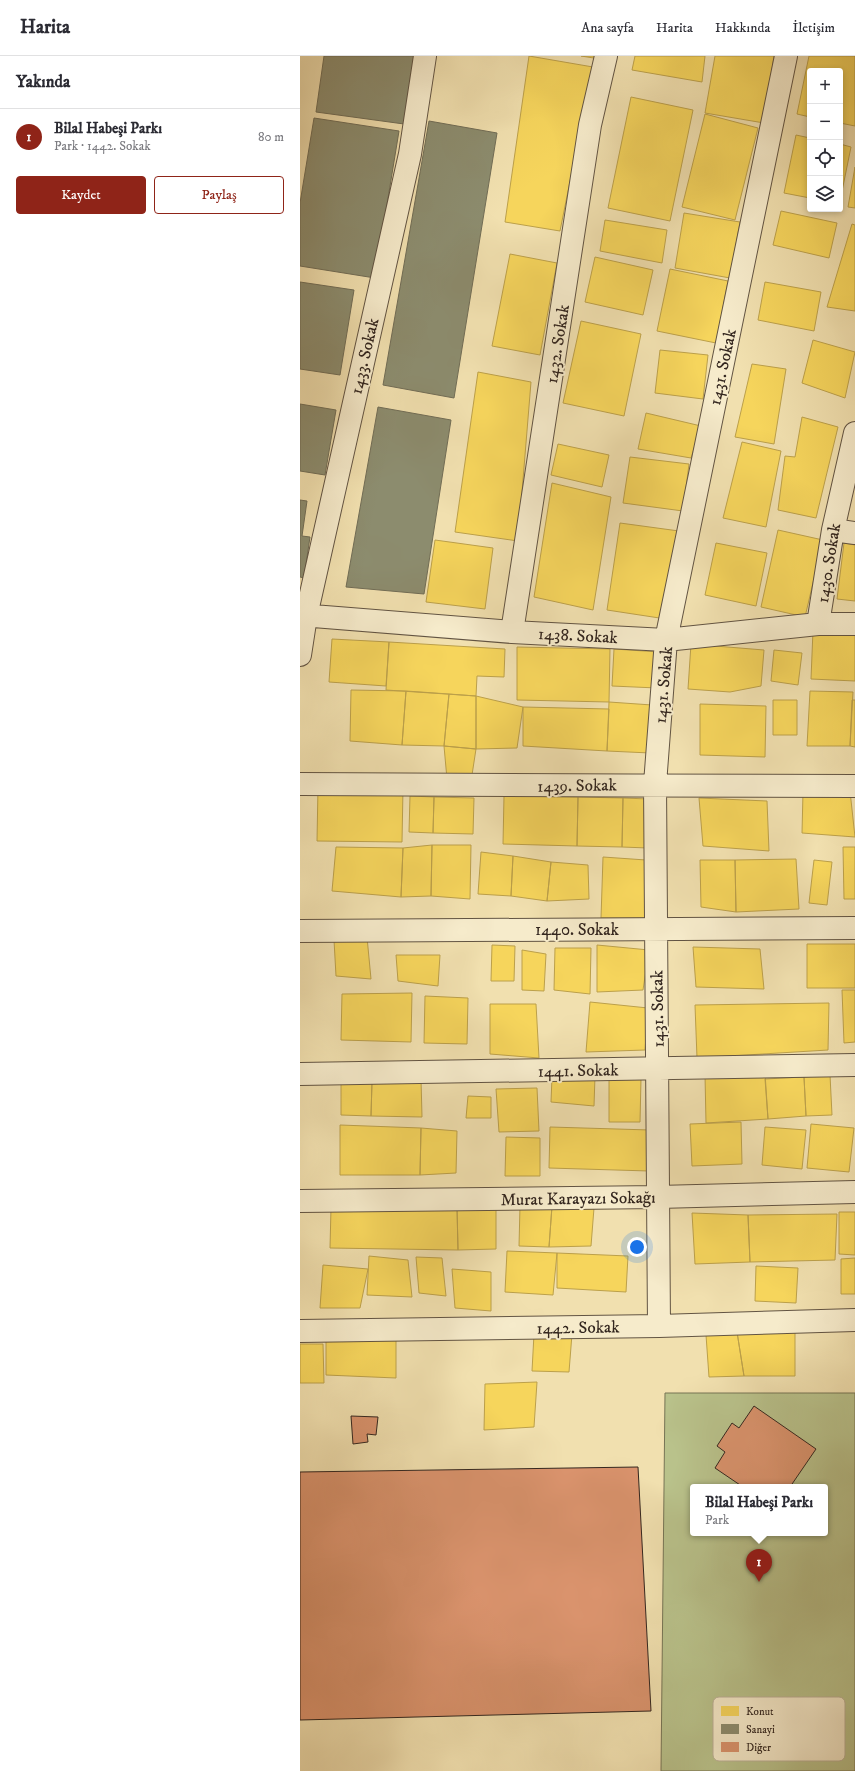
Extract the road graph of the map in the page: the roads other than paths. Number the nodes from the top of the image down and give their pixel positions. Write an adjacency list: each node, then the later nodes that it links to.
1 (425, 56): 7 (street, 1433. Sokak)
2 (606, 56): 10 (street, 1432. Sokak)
3 (786, 56): 11 (street, 1431. Sokak)
4 (855, 433): 5 (street, 1430. Sokak)
5 (833, 530): 6 (street); 8 (street, 1430. Sokak)
6 (855, 533)
7 (303, 616): 10 (street, 1438. Sokak); 12 (street, 1433. Sokak)
8 (818, 624): 9 (street, 1438. Sokak); 11 (street, 1438. Sokak)
9 (855, 624)
10 (512, 632): 11 (street, 1438. Sokak)
11 (666, 640): 14 (street, 1431. Sokak)
12 (300, 655)
13 (300, 784): 14 (street, 1439. Sokak)
14 (654, 784): 15 (street, 1439. Sokak); 16 (street, 1431. Sokak)
15 (855, 786)
16 (656, 928): 17 (street, 1440. Sokak); 18 (street, 1440. Sokak); 20 (street, 1431. Sokak)
17 (855, 928)
18 (300, 931)
19 (855, 1065): 20 (street, 1441. Sokak)
20 (657, 1069): 21 (street, 1441. Sokak); 23 (street, 1431. Sokak)
21 (300, 1074)
22 (855, 1192): 23 (street, Murat Karayazı Sokağı)
23 (658, 1197): 24 (street, Murat Karayazı Sokağı); 26 (street, 1431. Sokak)
24 (300, 1201)
25 (855, 1320): 26 (street, 1442. Sokak)
26 (659, 1326): 27 (street, 1442. Sokak)
27 (300, 1330)

